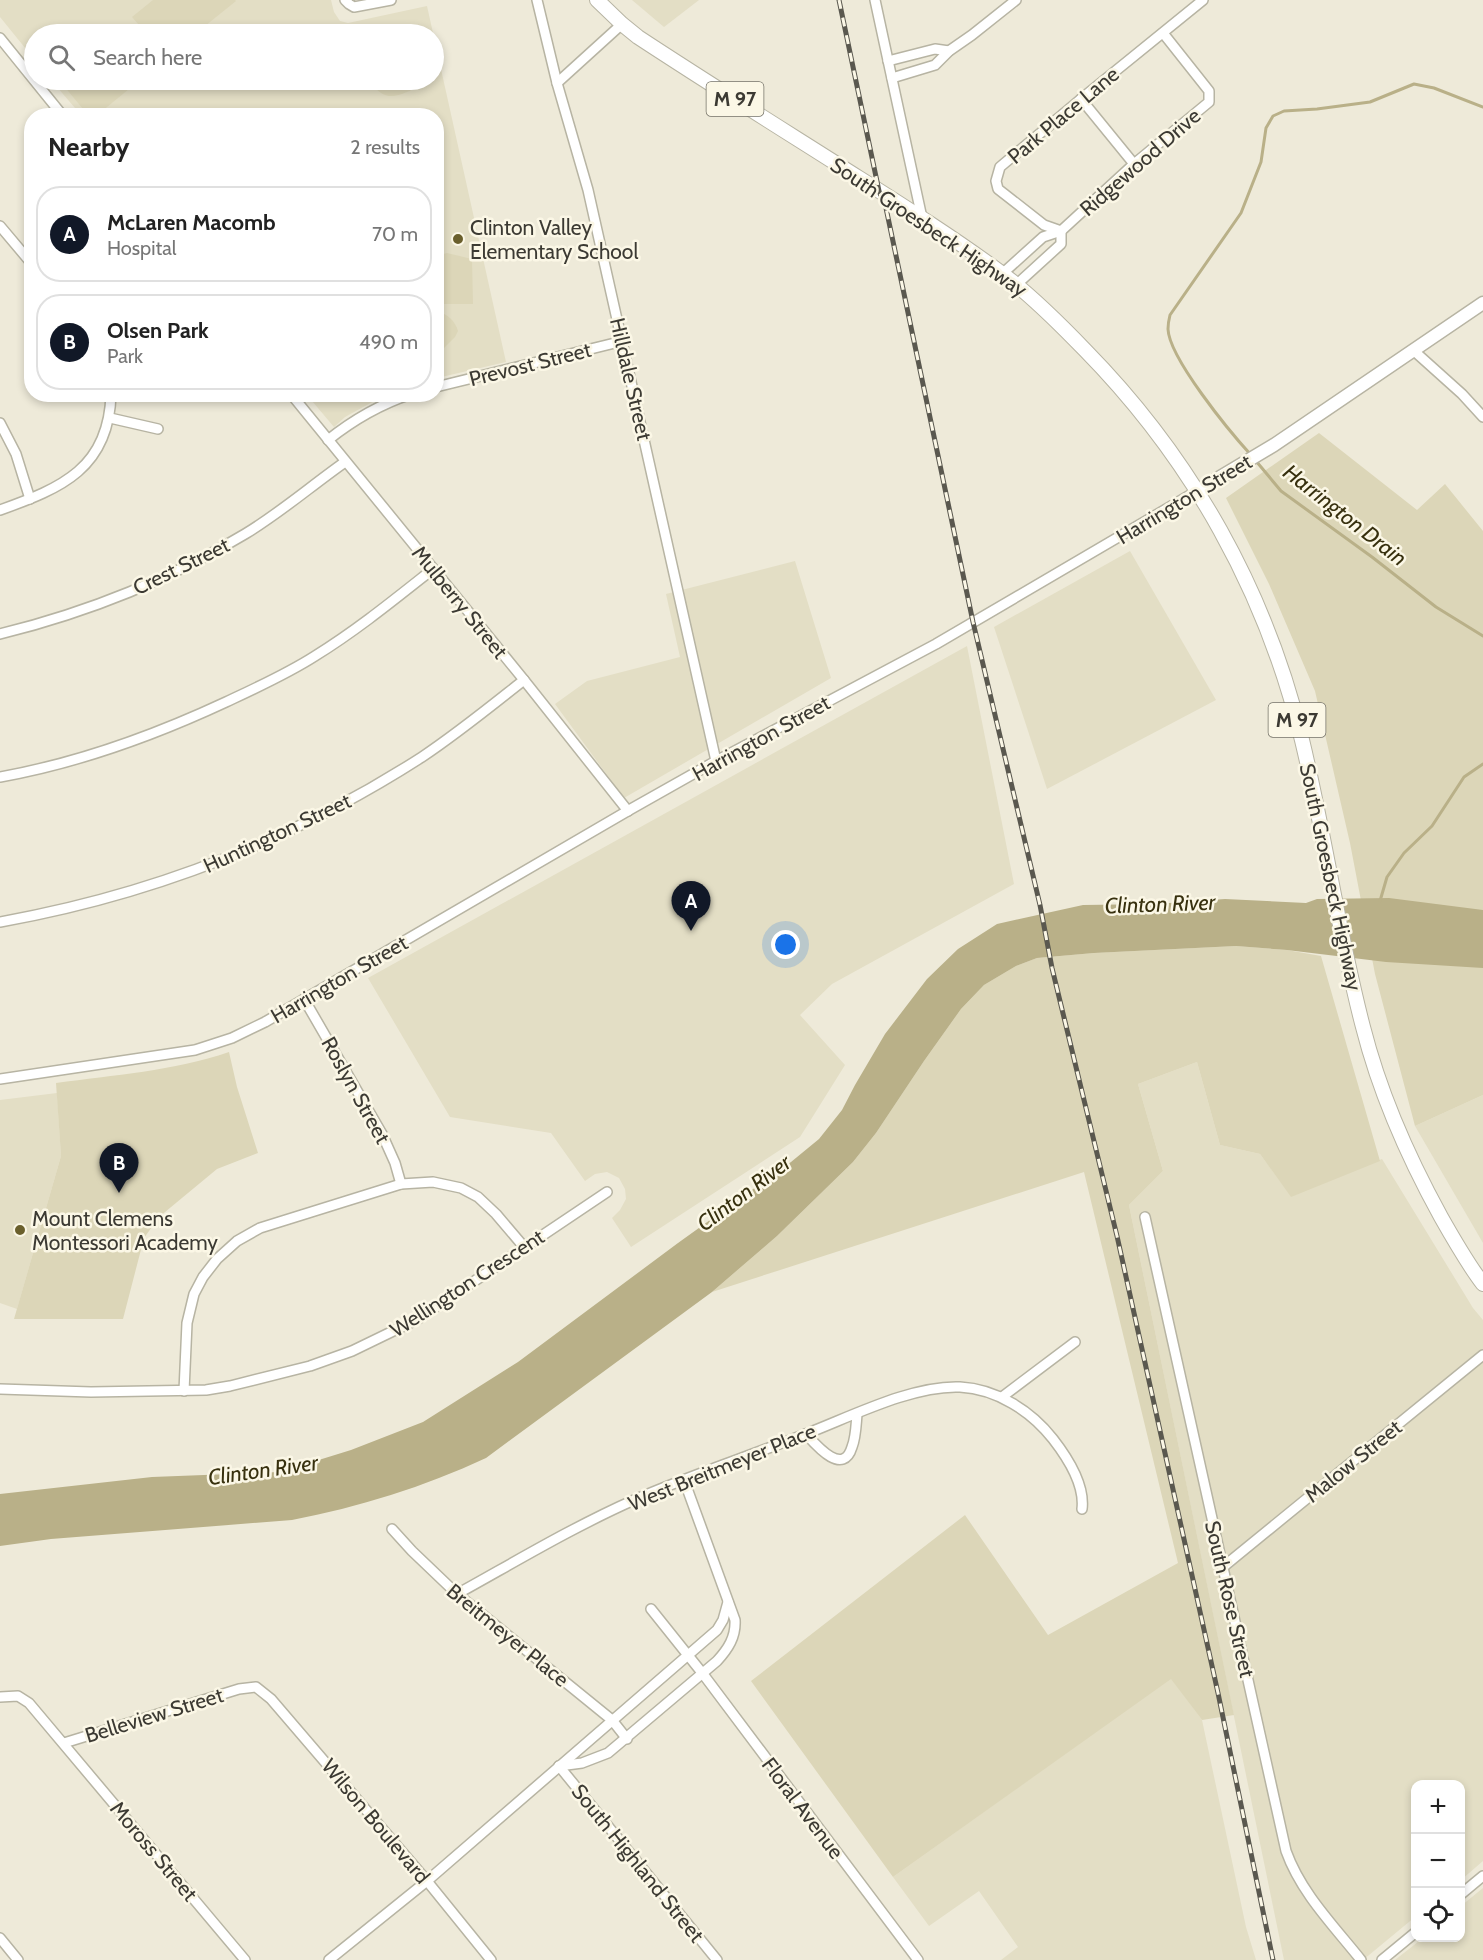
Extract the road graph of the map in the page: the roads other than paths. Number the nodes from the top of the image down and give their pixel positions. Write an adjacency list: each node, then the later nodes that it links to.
1 (391, 0): 7 (street)
2 (537, 0): 15 (street, Hilldale Street)
3 (597, 0): 8 (main road, South Groesbeck Highway / M 97)
4 (875, 0): 12 (street)
5 (1016, 0): 11 (street)
6 (1203, 0): 9 (street, Park Place Lane)
7 (347, 2)
8 (622, 24): 15 (street); 20 (main road, South Groesbeck Highway / M 97)
9 (1163, 33): 17 (street, Park Place Lane); 19 (street, Ridgewood Drive)
10 (0, 38): 13 (street)
11 (950, 51): 12 (street); 14 (street)
12 (888, 61): 14 (street)
13 (24, 68)
14 (892, 78): 20 (street)
15 (557, 83): 27 (street, Hilldale Street)
16 (42, 90): 18 (street)
17 (1081, 99): 19 (street); 22 (street, Park Place Lane)
18 (57, 108)
19 (1134, 164): 22 (street, Ridgewood Drive)
20 (922, 218): 24 (main road, South Groesbeck Highway / M 97)
21 (0, 226): 23 (street)
22 (1061, 231): 24 (street, Ridgewood Drive); 25 (street, Ridgewood Drive)
23 (24, 254)
24 (1002, 274): 25 (main road, South Groesbeck Highway / M 97)
25 (1016, 285): 39 (main road, South Groesbeck Highway / M 97)
26 (1483, 303): 28 (street, Harrington Street)
27 (623, 341): 29 (street, Prevost Street); 45 (street, Hilldale Street)
28 (1413, 350): 33 (street); 39 (street, Harrington Street)
29 (444, 385)
30 (111, 402): 34 (street)
31 (297, 402): 37 (street, Mulberry Street)
32 (393, 402): 37 (street)
33 (1483, 417)
34 (110, 418): 36 (street); 40 (street)
35 (0, 423): 40 (street)
36 (158, 429)
37 (328, 440): 38 (street, Mulberry Street)
38 (345, 462): 42 (street, Mulberry Street); 43 (street, Crest Street)
39 (1197, 491): 45 (street, Harrington Street); 55 (main road, South Groesbeck Highway / M 97)
40 (30, 499): 41 (street)
41 (0, 510)
42 (433, 568): 44 (street, Mulberry Street); 46 (street)
43 (0, 634)
44 (524, 680): 47 (street, Mulberry Street); 48 (street, Huntington Street)
45 (717, 761): 47 (street, Harrington Street)
46 (0, 777)
47 (628, 811): 49 (street, Harrington Street)
48 (0, 922)
49 (304, 999): 50 (street, Harrington Street); 51 (street, Roslyn Street)
50 (0, 1080)
51 (401, 1184): 54 (street); 59 (street)
52 (607, 1192): 54 (street, Wellington Crescent)
53 (1145, 1217): 66 (street, South Rose Street)
54 (524, 1247): 59 (street, Wellington Crescent)
55 (1483, 1284)
56 (1076, 1342): 60 (street)
57 (1483, 1355): 66 (street, Malow Street)
58 (0, 1389): 59 (street, Wellington Crescent)
59 (184, 1391)
60 (1002, 1398): 61 (street, West Breitmeyer Place); 64 (street, West Breitmeyer Place)
61 (857, 1414): 62 (street, West Breitmeyer Place); 62 (street)
62 (806, 1434): 63 (street, West Breitmeyer Place)
63 (684, 1480): 67 (street, West Breitmeyer Place); 68 (street)
64 (1082, 1509)
65 (392, 1529): 67 (street, Breitmeyer Place)
66 (1223, 1568): 89 (street, South Rose Street)
67 (457, 1594): 74 (street, Breitmeyer Place)
68 (728, 1602): 70 (street); 71 (street)
69 (651, 1609): 70 (street, Floral Avenue)
70 (688, 1655): 71 (street, Floral Avenue); 74 (street)
71 (703, 1674): 75 (street); 88 (street, Floral Avenue)
72 (256, 1687): 76 (street, Belleview Street); 79 (street, Wilson Boulevard)
73 (0, 1697): 76 (street, Belleview Street)
74 (612, 1720): 75 (street, Breitmeyer Place); 77 (street)
75 (627, 1739): 77 (street)
76 (64, 1743): 84 (street, Moross Street)
77 (559, 1766): 79 (street); 87 (street, South Highland Street)
78 (1483, 1876): 80 (street)
79 (427, 1881): 85 (street); 86 (street, Wilson Boulevard)
80 (1465, 1892)
81 (1411, 1936): 90 (street)
82 (0, 1938): 83 (street)
83 (18, 1960)
84 (245, 1960)
85 (329, 1960)
86 (491, 1960)
87 (717, 1960)
88 (918, 1960)
89 (1361, 1960)
90 (1382, 1960)

